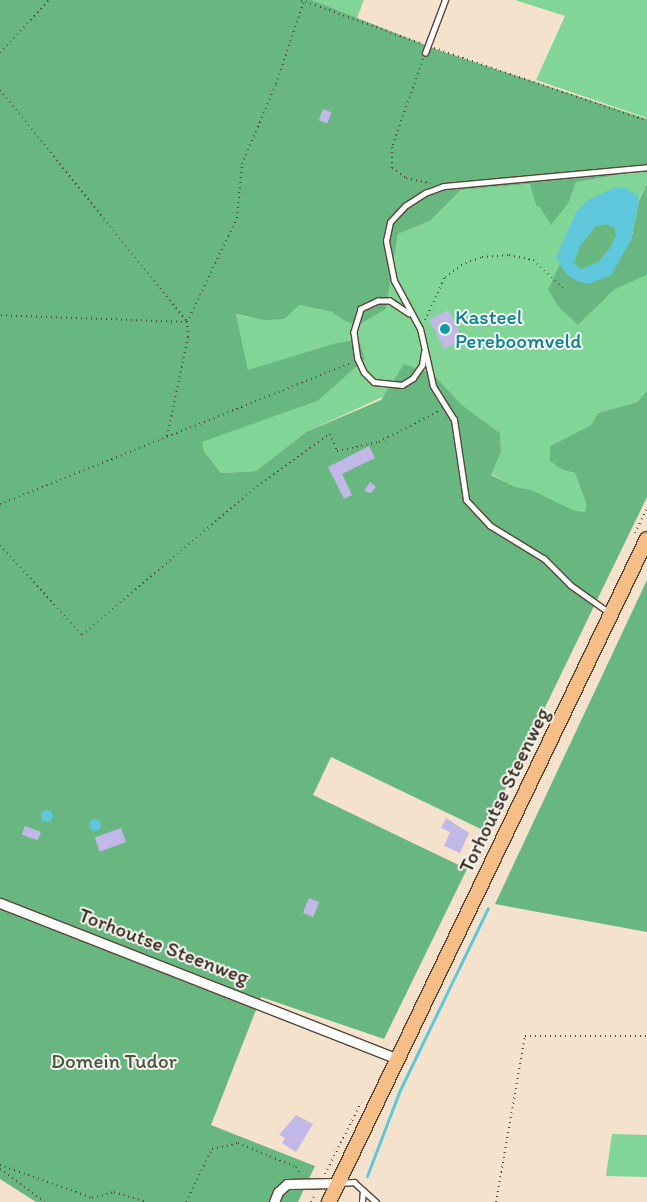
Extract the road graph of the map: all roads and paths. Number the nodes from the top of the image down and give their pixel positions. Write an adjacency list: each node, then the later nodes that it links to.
1 (49, 0): 5 (path)
2 (302, 0): 4 (path); 14 (path)
3 (445, 0): 4 (lane)
4 (428, 46): 6 (lane); 8 (path)
5 (0, 53)
6 (426, 53): 10 (path)
7 (0, 90): 14 (path)
8 (647, 121)
9 (647, 167): 10 (lane)
10 (444, 186): 13 (lane)
11 (564, 289): 15 (path)
12 (0, 315): 14 (path)
13 (410, 315): 16 (lane); 17 (lane)
14 (187, 322): 19 (path)
15 (424, 322)
16 (425, 348): 17 (lane); 18 (lane)
17 (358, 359): 19 (path)
18 (446, 407): 22 (path); 23 (lane)
19 (167, 436): 20 (path)
20 (0, 504)
21 (647, 539): 23 (main road, Torhoutse Steenweg)
22 (0, 545)
23 (610, 614): 26 (main road, Torhoutse Steenweg)
24 (0, 903): 26 (street, Torhoutse Steenweg)
25 (647, 1036): 39 (path)
26 (398, 1059): 30 (main road, Torhoutse Steenweg)
27 (0, 1165): 33 (path)
28 (0, 1169): 32 (path)
29 (305, 1182): 30 (street); 34 (path); 35 (street)
30 (338, 1183): 31 (lane); 36 (main road, Torhoutse Steenweg)
31 (363, 1191): 37 (lane); 38 (lane)
32 (44, 1202)
33 (146, 1202)
34 (186, 1202)
35 (274, 1202)
36 (329, 1202)
37 (362, 1202)
38 (376, 1202)
39 (496, 1202)

